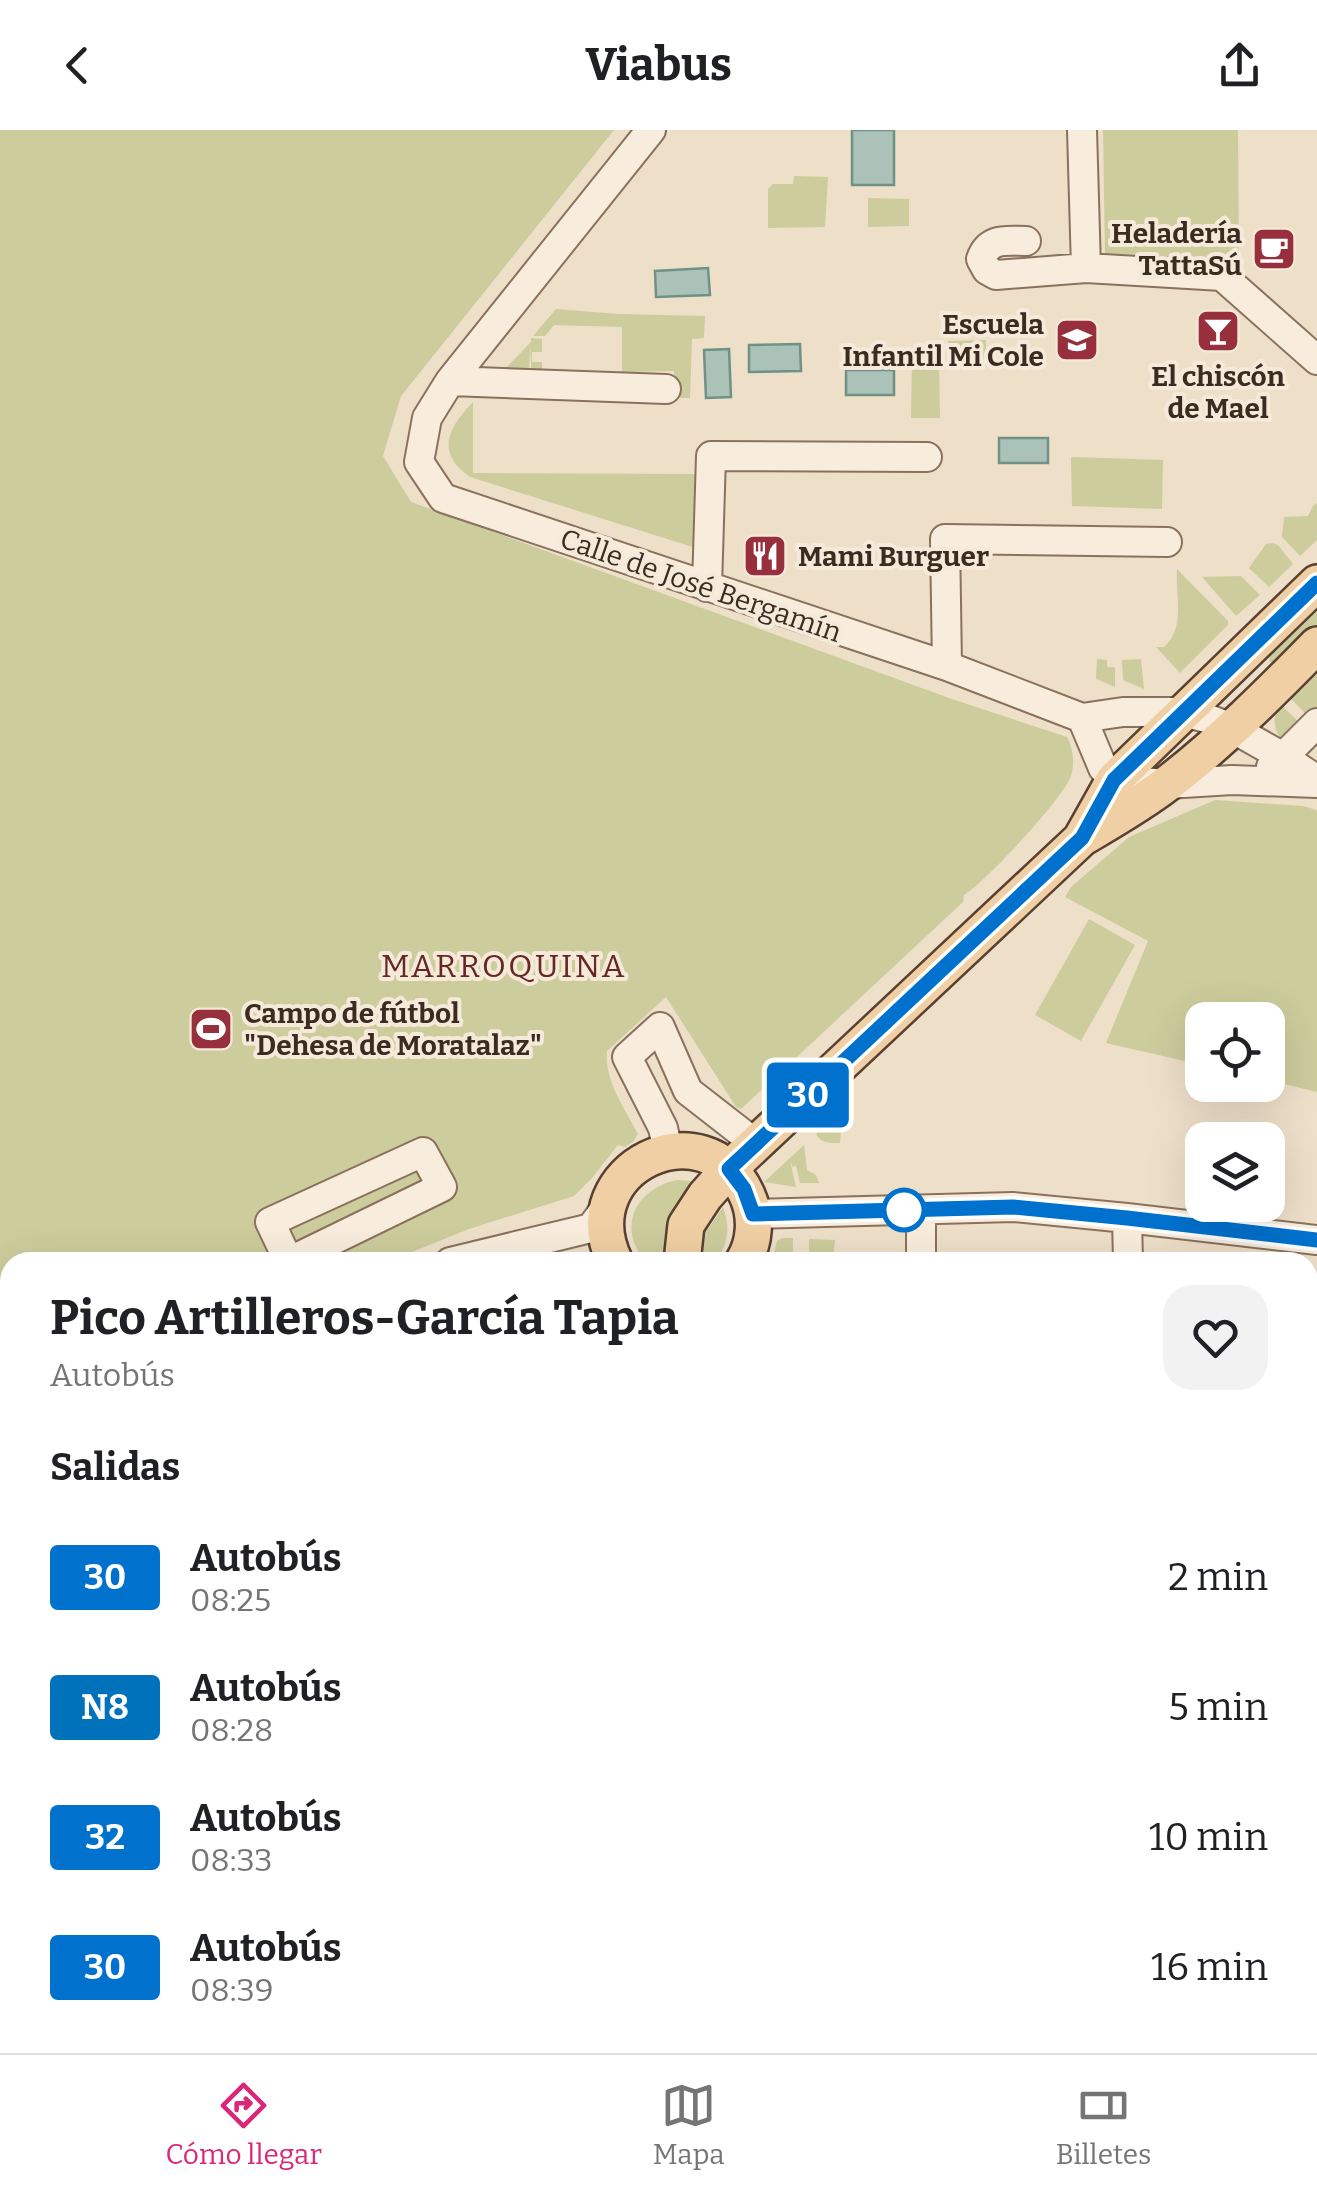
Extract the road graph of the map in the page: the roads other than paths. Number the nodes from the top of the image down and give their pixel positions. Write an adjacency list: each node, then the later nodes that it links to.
1 (651, 130): 6 (street, Calle de José Bergamín)
2 (1082, 130): 4 (street)
3 (1026, 241): 4 (street)
4 (1086, 268): 5 (street)
5 (1315, 354)
6 (450, 382): 7 (street); 11 (street, Calle de José Bergamín)
7 (666, 388)
8 (928, 456): 11 (street)
9 (1167, 542): 13 (street)
10 (1317, 583): 15 (main road)
11 (708, 586): 13 (street, Calle de José Bergamín)
12 (1317, 645): 18 (main road)
13 (946, 666): 16 (street, Calle de José Bergamín)
14 (1123, 712): 15 (street, Calle de José Bergamín); 16 (street, Calle de José Bergamín); 19 (street)
15 (1183, 712): 18 (street, Calle de José Bergamín); 22 (main road)
16 (1082, 718): 19 (street)
17 (1317, 724): 20 (street)
18 (1242, 734): 20 (street, Calle de José Bergamín); 21 (street); 24 (main road)
19 (1095, 749): 22 (street)
20 (1284, 757): 21 (street); 23 (street, Calle de José Bergamín)
21 (1240, 778): 23 (street); 24 (street)
22 (1114, 780): 24 (street); 25 (main road)
23 (1317, 782)
24 (1167, 784): 25 (main road)
25 (1082, 838): 26 (main road)
26 (756, 1144): 27 (street); 28 (main road)
27 (668, 1151): 28 (main road); 32 (main road)
28 (729, 1169): 30 (main road); 38 (main road)
29 (921, 1210): 30 (street); 31 (street); 40 (street)
30 (753, 1214): 39 (main road)
31 (1127, 1218): 34 (street); 41 (street)
32 (605, 1234): 37 (street)
33 (1317, 1240): 34 (street)
34 (1287, 1249)
35 (284, 1252): 36 (street)
36 (309, 1252)
37 (505, 1252)
38 (683, 1252)
39 (748, 1252)
40 (921, 1252)
41 (1128, 1252)

